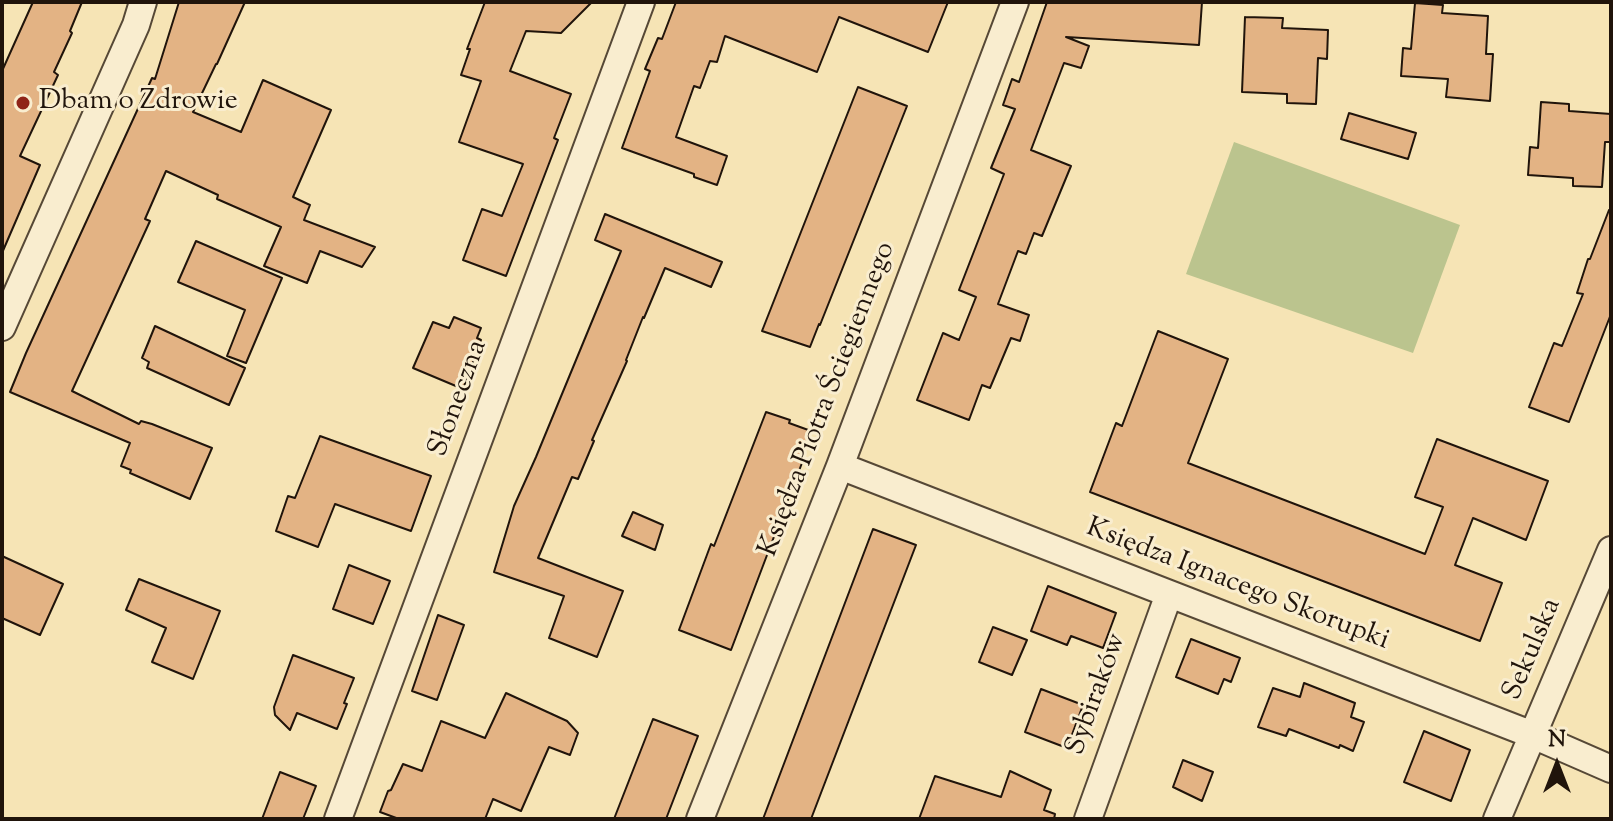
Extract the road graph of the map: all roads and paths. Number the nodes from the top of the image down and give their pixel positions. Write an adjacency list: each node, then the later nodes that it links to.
1 (143, 2): 4 (street)
2 (641, 2): 10 (street, Słoneczna)
3 (1015, 2): 5 (street, Księdza Piotra Ściegiennego)
4 (2, 327)
5 (840, 466): 7 (street, Księdza Ignacego Skorupki); 11 (street, Księdza Piotra Ściegiennego)
6 (1611, 550): 8 (street, Sekulska)
7 (1169, 594): 8 (street, Księdza Ignacego Skorupki); 12 (street, Sybiraków)
8 (1533, 735): 9 (street, Księdza Ignacego Skorupki); 13 (street, Sekulska)
9 (1611, 769)
10 (338, 819)
11 (700, 819)
12 (1088, 819)
13 (1497, 819)

